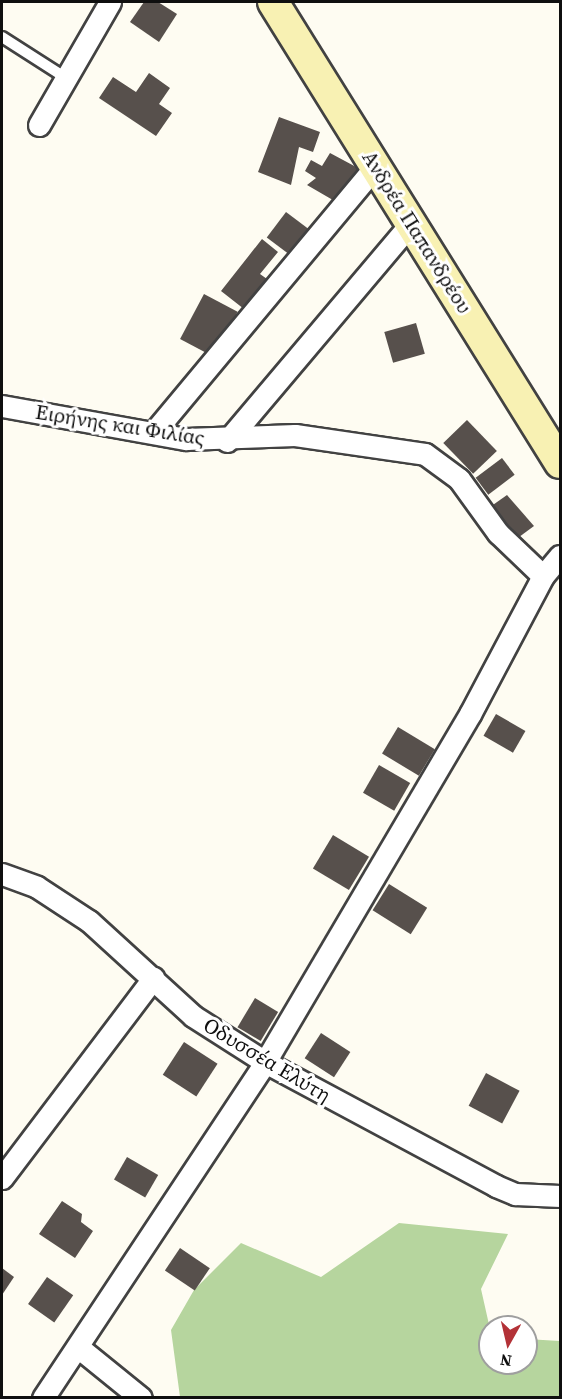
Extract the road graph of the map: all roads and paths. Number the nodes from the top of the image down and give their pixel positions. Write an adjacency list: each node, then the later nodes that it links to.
1 (110, 2): 4 (street)
2 (273, 2): 6 (main road, Ανδρέα Παπανδρέου)
3 (2, 37): 4 (lane)
4 (66, 78): 5 (street)
5 (39, 125)
6 (376, 166): 7 (main road, Ανδρέα Παπανδρέου); 9 (street)
7 (411, 223): 10 (street); 11 (main road, Ανδρέα Παπανδρέου)
8 (2, 406): 9 (street, Ειρήνης και Φιλίας)
9 (154, 432): 10 (street, Ειρήνης και Φιλίας)
10 (227, 441): 13 (street, Ειρήνης και Φιλίας)
11 (561, 463)
12 (561, 556): 13 (street)
13 (543, 576): 16 (street)
14 (2, 874): 15 (street, Οδυσσέα Ελύτη)
15 (153, 978): 16 (street, Οδυσσέα Ελύτη); 17 (street)
16 (265, 1062): 18 (street, Οδυσσέα Ελύτη); 19 (street)
17 (2, 1178)
18 (561, 1196)
19 (78, 1347): 20 (street); 21 (street)
20 (43, 1398)
21 (141, 1398)

